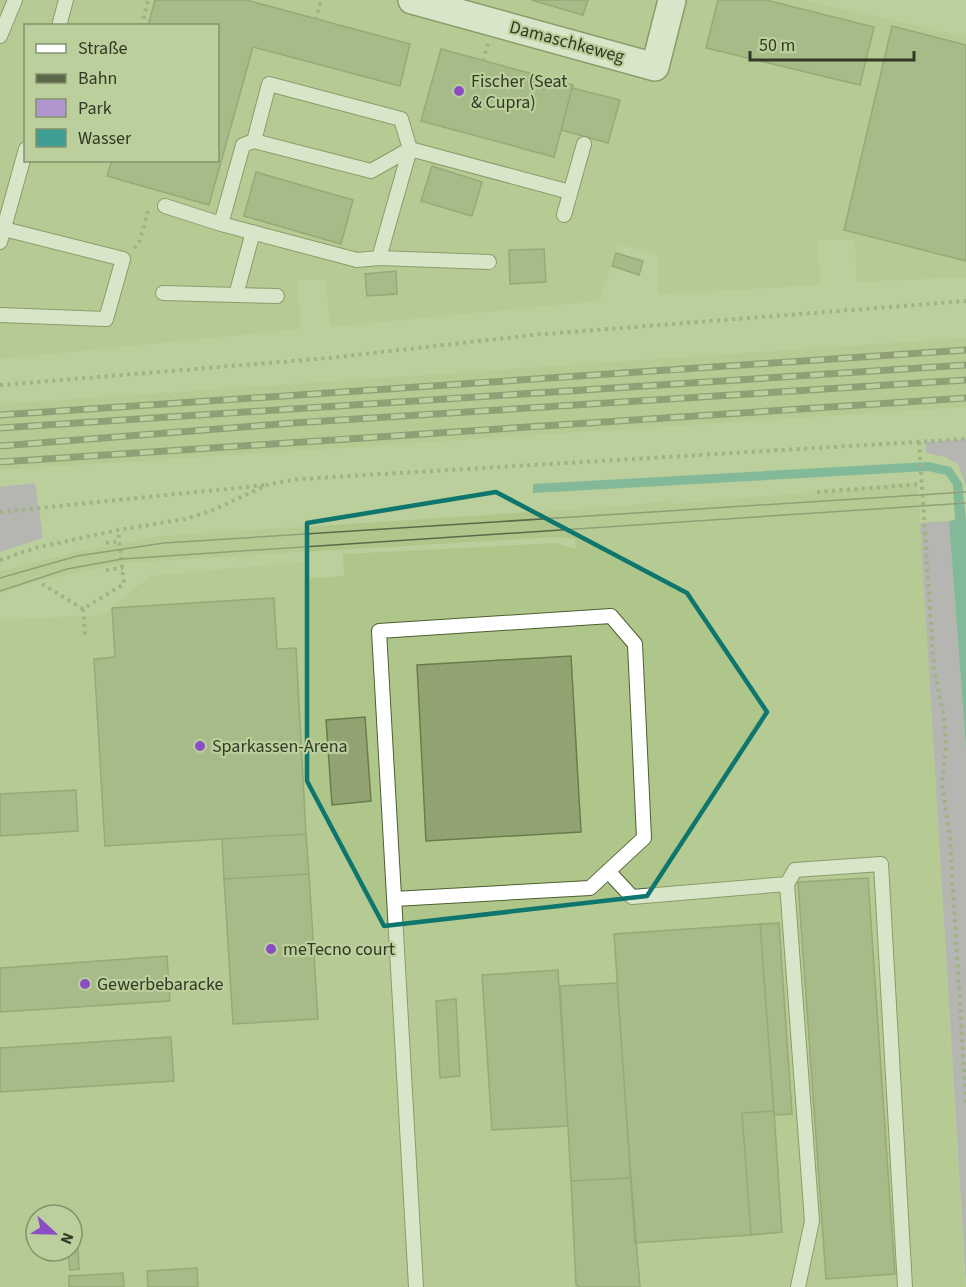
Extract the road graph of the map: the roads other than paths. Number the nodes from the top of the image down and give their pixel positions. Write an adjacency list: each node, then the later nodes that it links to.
1 (15, 0): 6 (lane)
2 (66, 0): 5 (lane)
3 (412, 0): 4 (street, Damaschkeweg)
4 (672, 0)
5 (60, 24)
6 (0, 36)
7 (254, 141): 9 (lane); 9 (lane); 15 (lane)
8 (584, 144): 11 (lane)
9 (410, 149): 11 (lane); 18 (lane)
10 (24, 155): 12 (lane)
11 (570, 192): 14 (lane)
12 (5, 207): 17 (lane)
13 (165, 207): 15 (lane)
14 (564, 215)
15 (221, 224): 16 (lane)
16 (253, 232): 18 (lane); 21 (lane)
17 (2, 235): 23 (lane)
18 (379, 258): 19 (lane)
19 (489, 262)
20 (162, 293): 21 (lane)
21 (236, 295): 22 (lane)
22 (277, 296)
23 (0, 315)
24 (608, 872): 25 (lane); 26 (lane); 26 (lane)
25 (787, 884): 28 (lane); 29 (lane)
26 (394, 899): 27 (lane)
27 (416, 1287)
28 (798, 1287)
29 (905, 1287)

